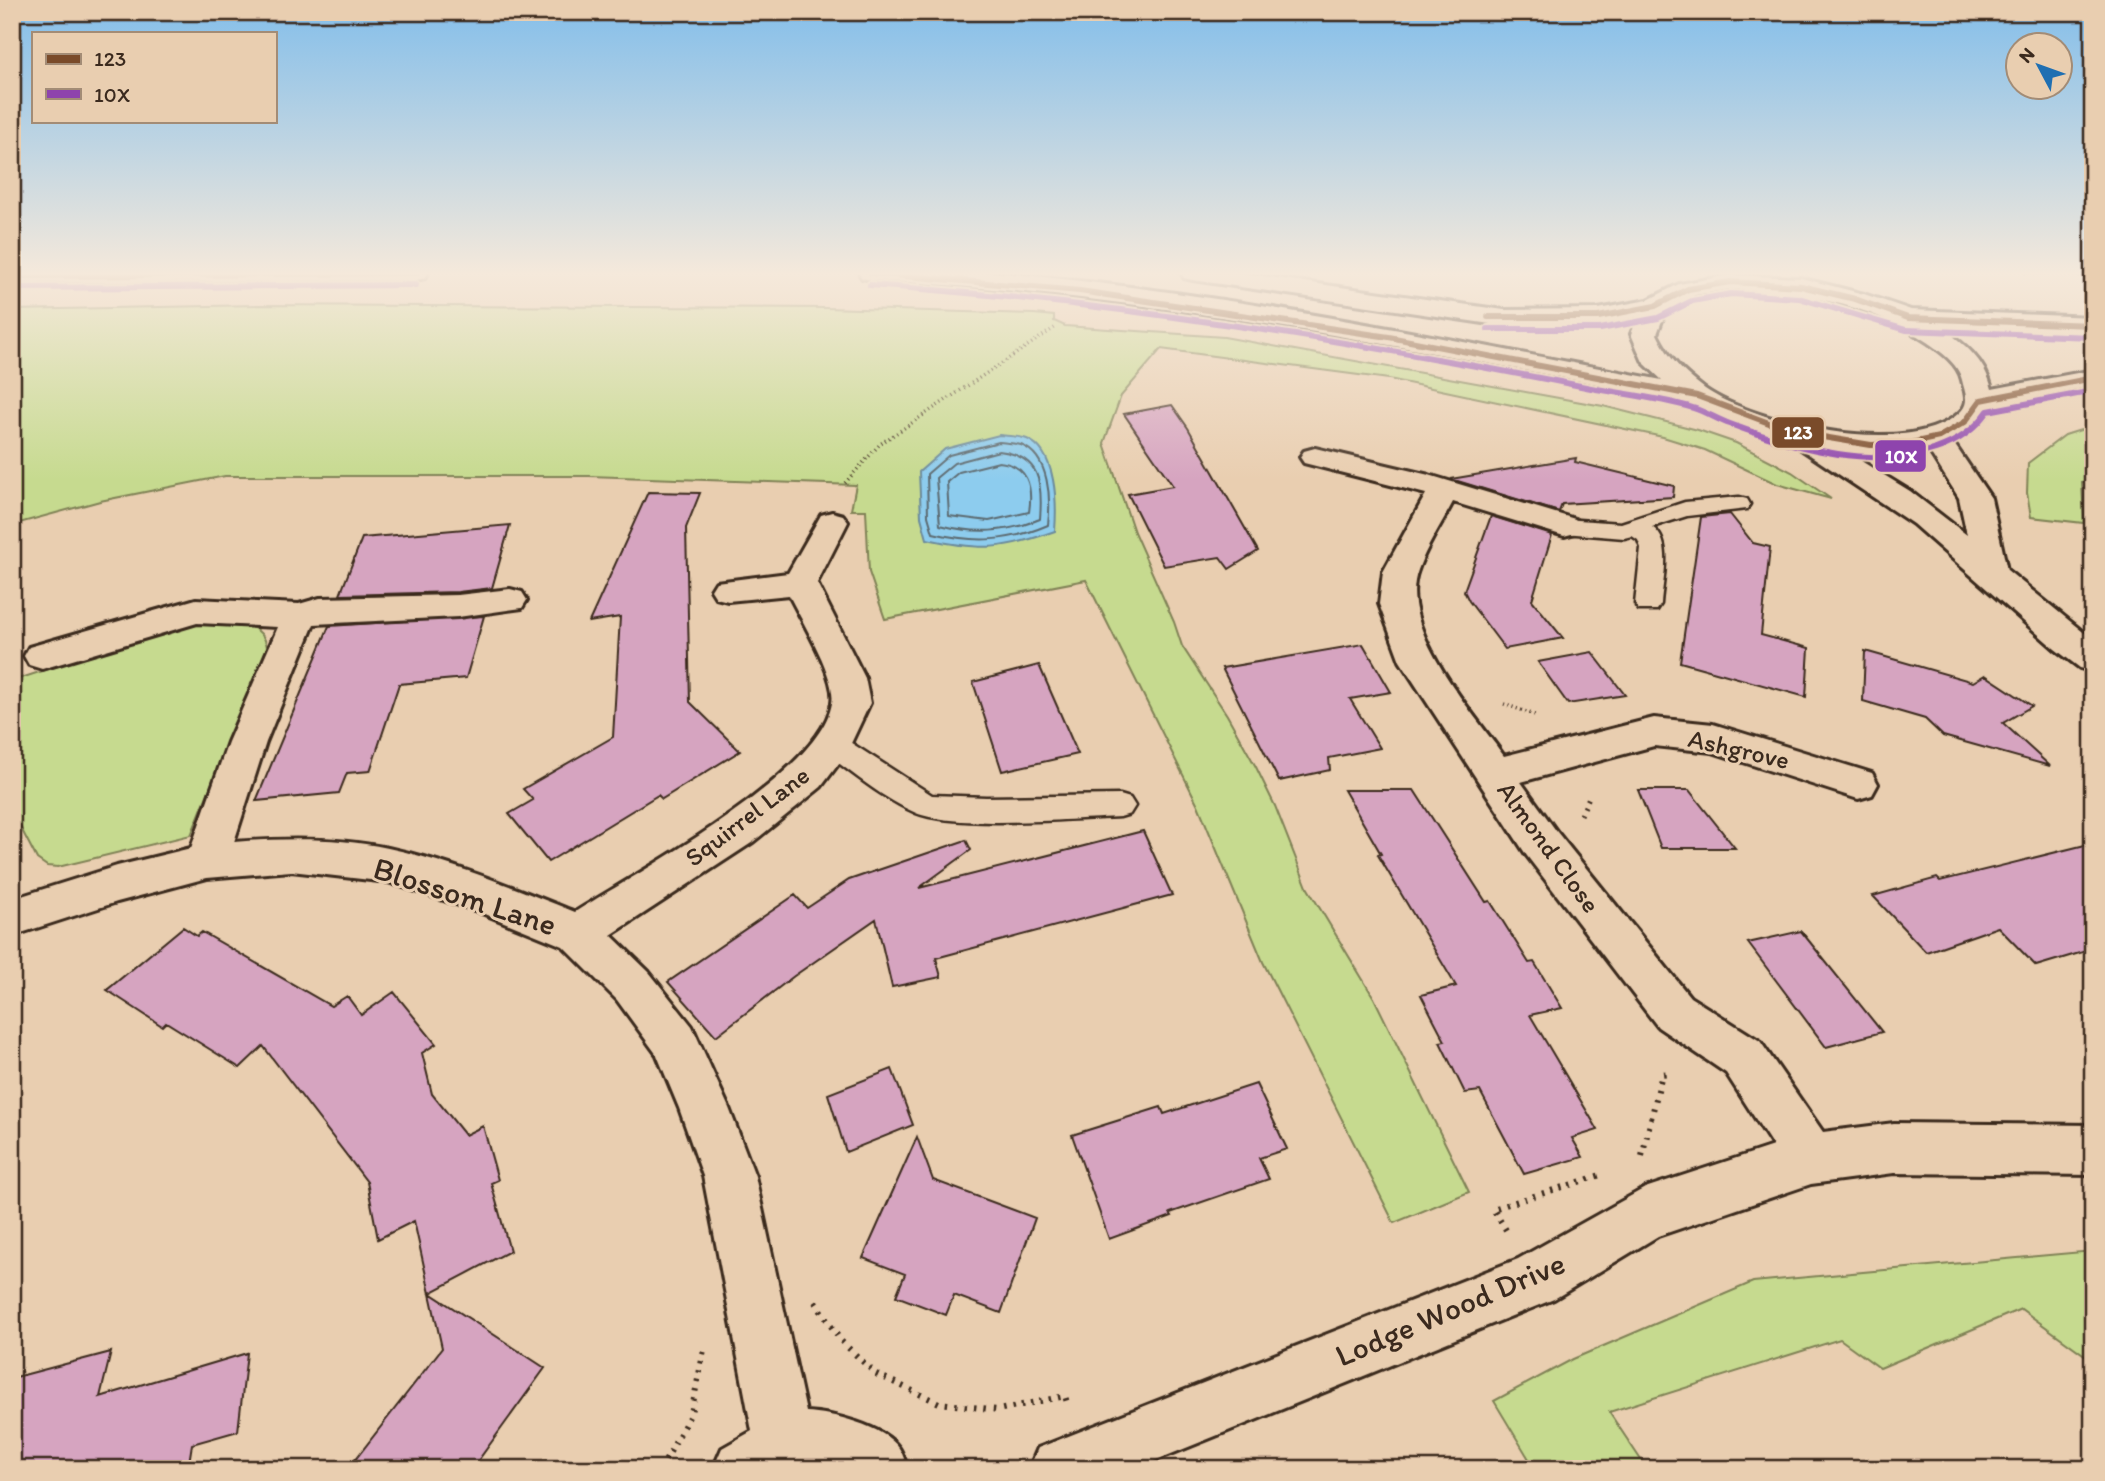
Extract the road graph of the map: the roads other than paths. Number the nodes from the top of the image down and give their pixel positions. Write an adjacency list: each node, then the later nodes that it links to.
1 (1408, 342): 5 (street)
2 (1648, 342): 5 (street)
3 (1945, 342): 6 (street)
4 (2093, 378): 6 (street)
5 (1697, 396): 7 (street)
6 (1981, 400): 8 (street)
7 (1799, 435): 8 (street); 15 (street)
8 (1936, 438): 15 (street)
9 (1315, 457): 10 (street)
10 (1443, 491): 13 (street); 24 (street, Almond Close)
11 (1739, 504): 14 (lane)
12 (832, 522): 16 (street)
13 (1564, 526): 14 (lane)
14 (1634, 527): 19 (lane)
15 (1991, 573): 22 (street)
16 (800, 583): 17 (street); 23 (street, Squirrel Lane)
17 (728, 590)
18 (510, 600): 20 (street)
19 (1648, 604)
20 (300, 616): 21 (street); 27 (street)
21 (42, 656)
22 (2093, 659)
23 (832, 744): 26 (lane); 29 (street, Squirrel Lane)
24 (1497, 773): 25 (street, Ashgrove); 31 (street, Almond Close)
25 (1858, 784)
26 (1119, 806)
27 (207, 861): 28 (street, Blossom Lane); 29 (street, Blossom Lane)
28 (13, 916)
29 (579, 933): 32 (street, Blossom Lane)
30 (2093, 1150): 31 (street, Lodge Wood Drive)
31 (1811, 1159): 34 (street, Lodge Wood Drive)
32 (764, 1457): 33 (street)
33 (878, 1469)
34 (1059, 1469)

